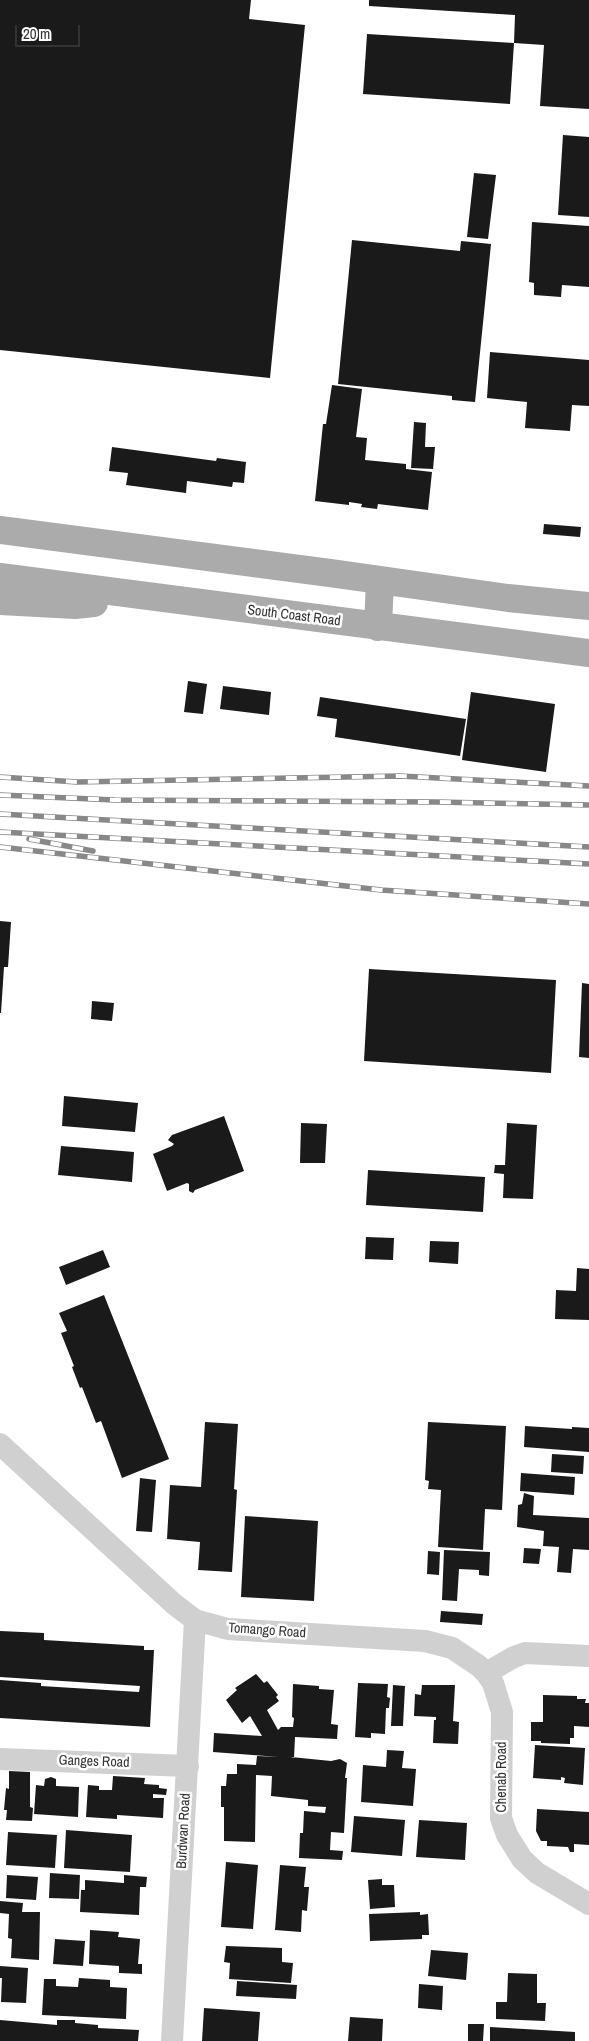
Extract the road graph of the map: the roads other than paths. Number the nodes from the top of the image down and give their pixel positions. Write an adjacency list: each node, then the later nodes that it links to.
1 (0, 517): 3 (main road)
2 (0, 530): 3 (main road)
3 (98, 542): 5 (main road)
4 (0, 577): 6 (main road, South Coast Road)
5 (380, 580): 8 (main road); 9 (main road)
6 (135, 595): 7 (main road); 9 (main road, South Coast Road)
7 (0, 601)
8 (589, 606)
9 (378, 627): 10 (main road, South Coast Road)
10 (589, 653)
11 (0, 1444): 12 (street, Tomango Road)
12 (195, 1620): 14 (street, Tomango Road); 16 (street, Burdwan Road)
13 (589, 1656): 14 (street)
14 (486, 1673): 17 (street, Chenab Road)
15 (0, 1758): 16 (street, Ganges Road)
16 (188, 1766): 18 (street, Burdwan Road)
17 (589, 1904)
18 (172, 2041)

